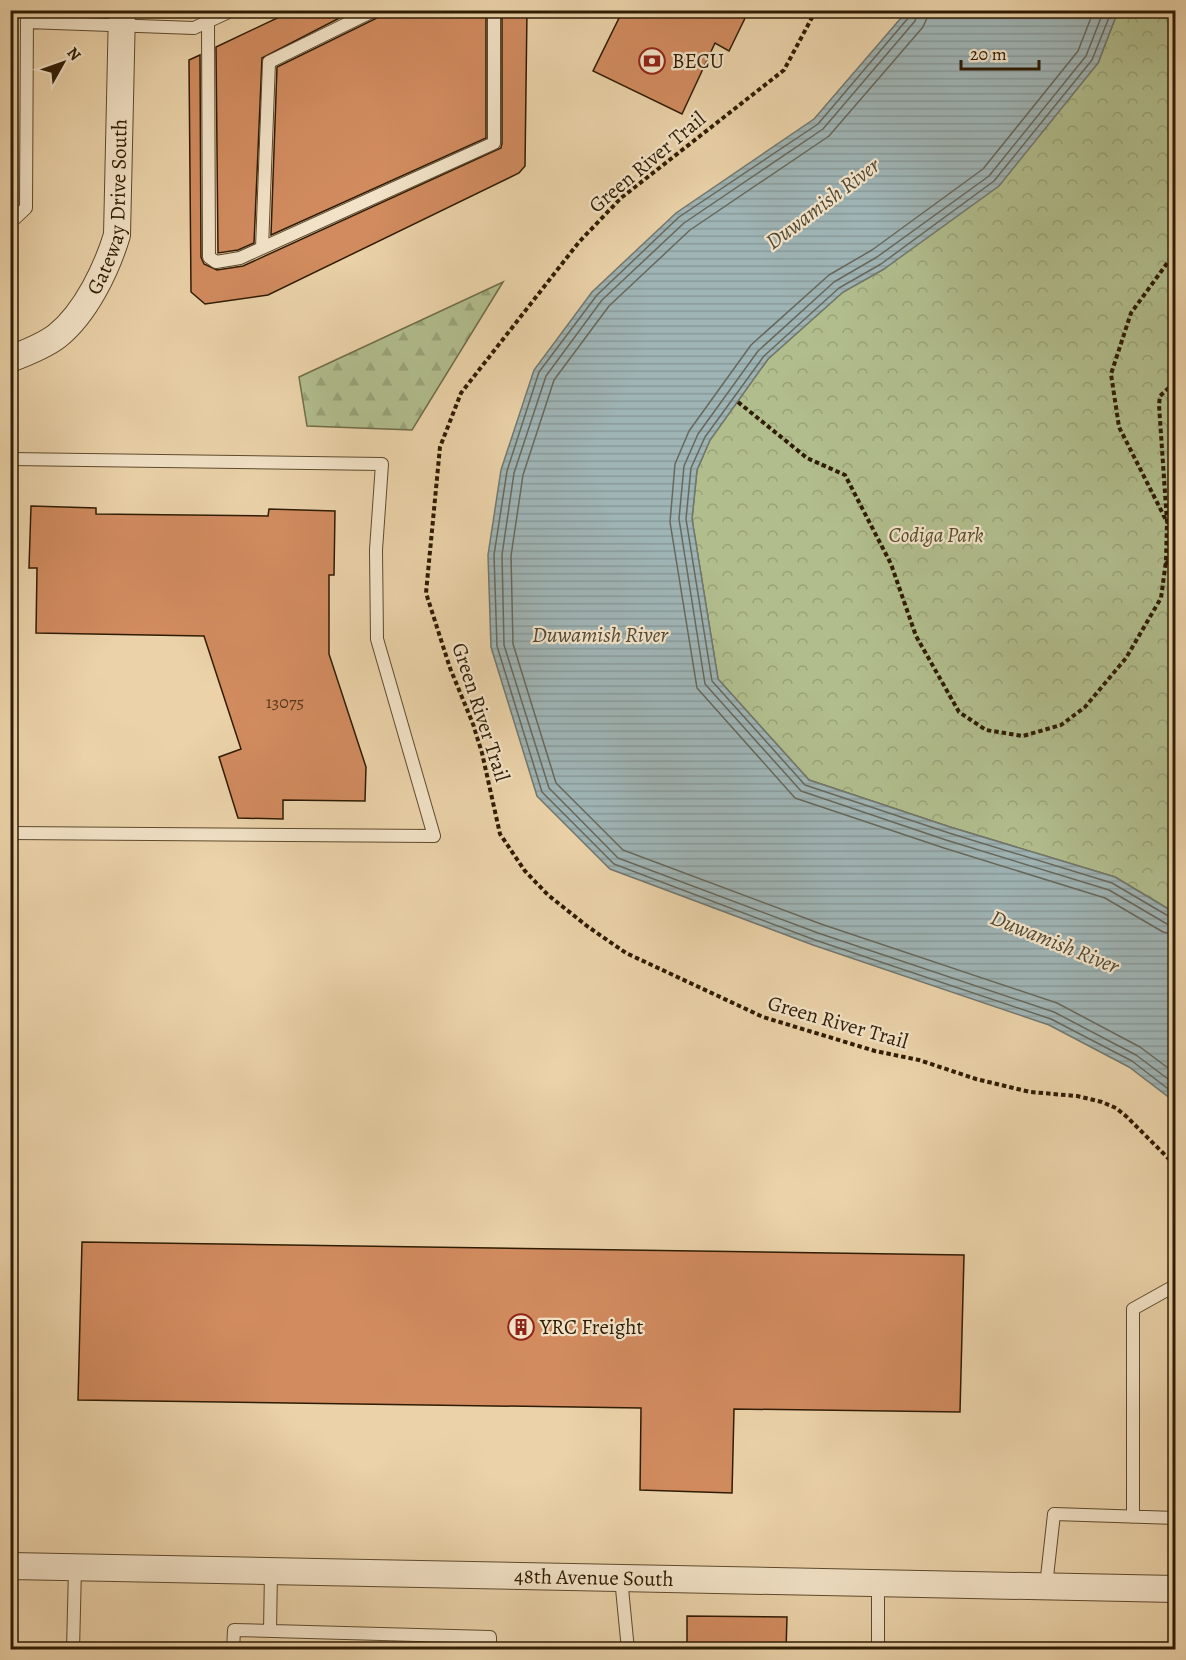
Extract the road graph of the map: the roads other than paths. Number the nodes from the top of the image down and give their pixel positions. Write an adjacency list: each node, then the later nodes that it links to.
1 (233, 10): 6 (lane)
2 (375, 10): 8 (lane)
3 (494, 10): 8 (lane)
4 (27, 16): 5 (lane); 7 (lane)
5 (122, 18): 6 (lane); 9 (street, Gateway Drive South)
6 (208, 22): 8 (lane)
7 (10, 223)
8 (262, 248)
9 (10, 359)
10 (10, 459): 11 (lane)
11 (10, 833)
12 (1176, 1284): 13 (lane)
13 (1133, 1517): 14 (lane); 20 (lane)
14 (1176, 1518)
15 (10, 1566): 16 (street, 48th Avenue South)
16 (75, 1568): 17 (street, 48th Avenue South); 23 (lane)
17 (271, 1571): 18 (street, 48th Avenue South); 22 (lane)
18 (621, 1578): 19 (street, 48th Avenue South); 26 (lane)
19 (878, 1583): 20 (street, 48th Avenue South); 27 (lane)
20 (1046, 1586): 21 (street, 48th Avenue South)
21 (1176, 1588)
22 (270, 1631): 24 (lane); 25 (lane)
23 (73, 1650)
24 (233, 1650)
25 (490, 1650)
26 (628, 1650)
27 (878, 1650)

